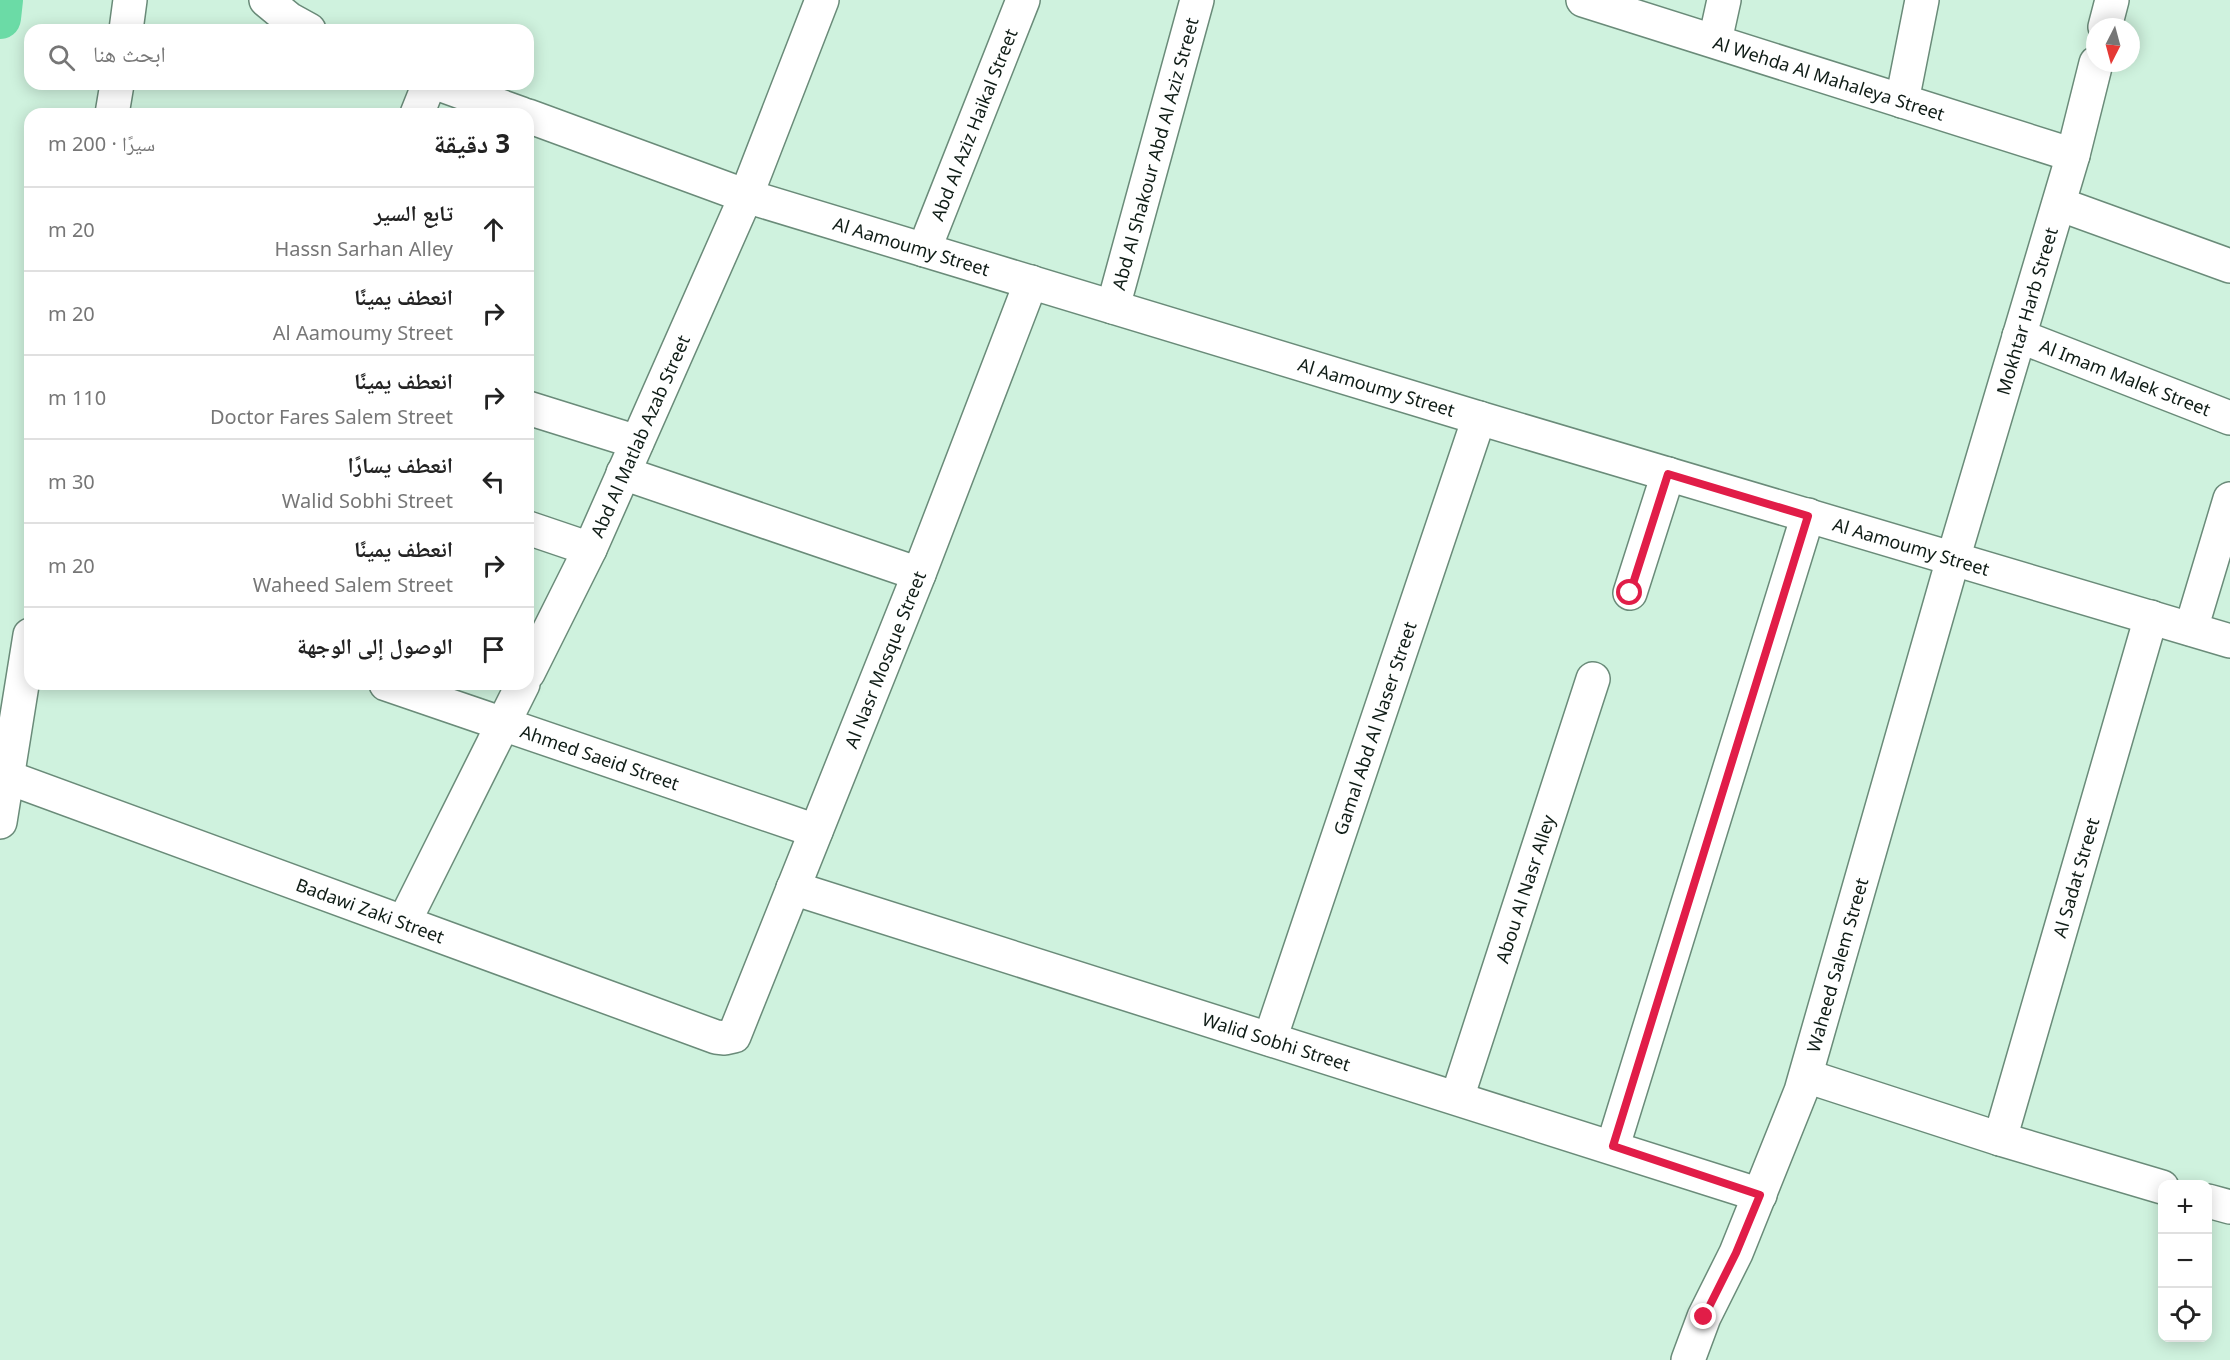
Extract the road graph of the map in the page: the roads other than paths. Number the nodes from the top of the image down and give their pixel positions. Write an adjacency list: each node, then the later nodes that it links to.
1 (130, 0): 11 (street)
2 (266, 0): 12 (street)
3 (822, 0): 24 (street, Abd Al Matlab Azab Street)
4 (1023, 0): 26 (street, Abd Al Aziz Haikal Street)
5 (1197, 0): 29 (street, Abd Al Shakour Abd Al Aziz Street)
6 (1583, 0): 13 (street, Al Wehda Al Mahaleya Street)
7 (1724, 0): 13 (street)
8 (1922, 0): 18 (street)
9 (2112, 0): 10 (street)
10 (2107, 18)
11 (127, 24)
12 (298, 24)
13 (1715, 41): 18 (street, Al Wehda Al Mahaleya Street)
14 (2094, 72): 23 (street, Mokhtar Harb Street)
15 (116, 90): 19 (street)
16 (427, 90): 20 (street)
17 (456, 90): 21 (street)
18 (1902, 101): 23 (street, Al Wehda Al Mahaleya Street)
19 (113, 108)
20 (419, 108)
21 (505, 108)
22 (534, 118): 24 (street, Al Aamoumy Street)
23 (2073, 155): 25 (street, Mokhtar Harb Street)
24 (746, 196): 26 (street, Al Aamoumy Street); 34 (street, Abd Al Matlab Azab Street)
25 (2059, 204): 27 (street); 30 (street, Mokhtar Harb Street)
26 (924, 250): 28 (street, Al Aamoumy Street)
27 (2230, 266)
28 (1031, 282): 29 (street, Al Aamoumy Street); 42 (street, Al Nasr Mosque Street)
29 (1113, 307): 32 (street, Al Aamoumy Street)
30 (2019, 336): 33 (street, Al Imam Malek Street); 41 (street, Mokhtar Harb Street)
31 (534, 410): 34 (street)
32 (1479, 418): 36 (street, Al Aamoumy Street); 59 (street, Gamal Abd Al Naser Street)
33 (2230, 418)
34 (637, 442): 35 (street, Abd Al Matlab Azab Street)
35 (623, 473): 40 (street, Abd Al Matlab Azab Street); 42 (street)
36 (1668, 474): 38 (street, Al Aamoumy Street); 43 (street)
37 (2230, 499): 45 (street)
38 (1808, 516): 41 (street, Al Aamoumy Street); 63 (street)
39 (534, 530): 40 (street)
40 (590, 549): 47 (street, Abd Al Matlab Azab Street)
41 (1953, 559): 44 (street, Al Aamoumy Street); 60 (street, Waheed Salem Street)
42 (919, 574): 55 (street, Al Nasr Mosque Street)
43 (1630, 593)
44 (2151, 617): 45 (street, Al Aamoumy Street); 62 (street, Al Sadat Street)
45 (2191, 629): 46 (street, Al Aamoumy Street)
46 (2230, 641)
47 (534, 661)
48 (24, 672): 53 (street)
49 (1593, 679): 61 (street, Abou Al Nasr Alley)
50 (404, 690): 52 (street, Ahmed Saeid Street)
51 (520, 690): 52 (street)
52 (503, 724): 55 (street, Ahmed Saeid Street); 57 (street)
53 (7, 777): 54 (street); 57 (street, Badawi Zaki Street)
54 (0, 822)
55 (816, 831): 56 (street, Al Nasr Mosque Street)
56 (793, 888): 58 (street, Al Nasr Mosque Street); 59 (street, Walid Sobhi Street)
57 (404, 922): 58 (street, Badawi Zaki Street)
58 (734, 1036)
59 (1270, 1039): 61 (street, Walid Sobhi Street)
60 (1806, 1076): 62 (street); 65 (street, Waheed Salem Street)
61 (1457, 1098): 63 (street, Walid Sobhi Street)
62 (2000, 1139): 64 (street)
63 (1613, 1146): 65 (street, Walid Sobhi Street)
64 (2158, 1186)
65 (1760, 1195): 68 (street, Waheed Salem Street)
66 (2212, 1202): 67 (street)
67 (2230, 1207)
68 (1688, 1360)

